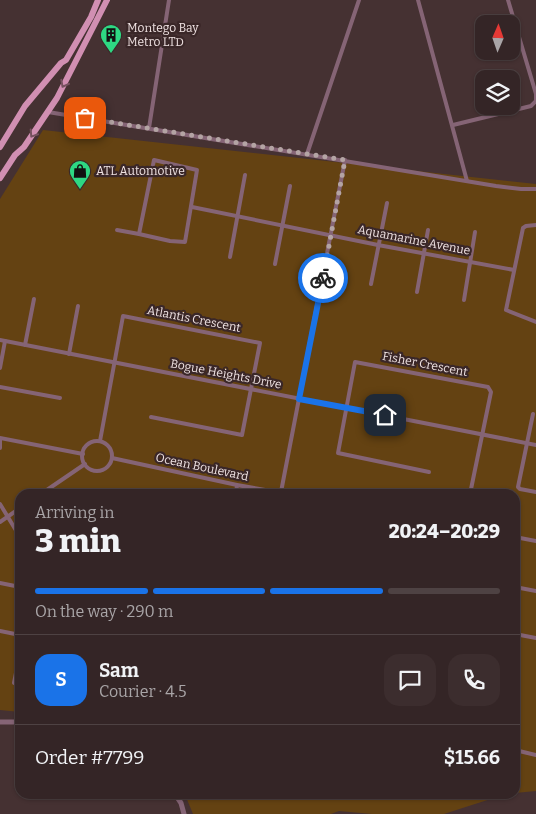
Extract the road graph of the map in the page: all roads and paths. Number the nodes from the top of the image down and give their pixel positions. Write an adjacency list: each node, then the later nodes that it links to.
1 (98, 0): 10 (main road)
2 (107, 0): 7 (main road, one-way to 7)
3 (169, 0): 9 (street)
4 (359, 0): 11 (street)
5 (418, 0): 8 (street)
6 (508, 0): 8 (street)
7 (48, 112): 9 (street); 14 (main road, one-way to 14)
8 (453, 125): 15 (street)
9 (149, 128): 11 (street)
10 (0, 147)
11 (307, 154): 12 (street)
12 (345, 160): 15 (street); 27 (street)
13 (245, 174): 20 (street)
14 (0, 178)
15 (467, 180): 17 (street)
16 (290, 186): 21 (street)
17 (536, 188)
18 (387, 203): 28 (street)
19 (192, 206): 20 (street, Aquamarine Avenue); 26 (street); 26 (street)
20 (238, 216): 21 (street, Aquamarine Avenue); 30 (street)
21 (283, 225): 27 (street, Aquamarine Avenue); 32 (street)
22 (536, 225): 33 (street)
23 (117, 230): 26 (street)
24 (428, 230): 29 (street)
25 (475, 232): 31 (street)
26 (140, 234)
27 (331, 234): 28 (street, Aquamarine Avenue); 48 (street)
28 (378, 245): 29 (street, Aquamarine Avenue); 34 (street)
29 (423, 254): 31 (street, Aquamarine Avenue); 35 (street)
30 (230, 257)
31 (470, 261): 33 (street, Aquamarine Avenue); 37 (street)
32 (275, 264)
33 (514, 270): 39 (street)
34 (371, 284)
35 (418, 292)
36 (34, 299): 41 (street)
37 (464, 300)
38 (78, 306): 42 (street)
39 (536, 322)
40 (2, 340): 41 (street, Bogue Heights Drive); 44 (street)
41 (26, 345): 42 (street, Bogue Heights Drive)
42 (69, 354): 43 (street, Bogue Heights Drive)
43 (115, 362): 46 (street, Bogue Heights Drive); 46 (street, Atlantis Crescent); 54 (street)
44 (0, 368)
45 (0, 387): 47 (street)
46 (250, 390): 48 (street, Bogue Heights Drive); 51 (street)
47 (60, 398)
48 (299, 399): 49 (street, Bogue Heights Drive); 66 (street)
49 (346, 407): 52 (street, Bogue Heights Drive); 52 (street, Fisher Crescent); 61 (street)
50 (533, 414): 55 (street)
51 (151, 417)
52 (483, 434): 55 (street, Bogue Heights Drive); 67 (street)
53 (0, 439): 57 (street); 58 (street)
54 (100, 441): 58 (street); 59 (street)
55 (527, 443): 56 (street, Bogue Heights Drive); 68 (street)
56 (536, 445)
57 (0, 448)
58 (83, 454): 60 (street)
59 (112, 458): 60 (street); 62 (street, Ocean Boulevard)
60 (85, 464): 63 (street)
61 (429, 472)
62 (238, 485): 64 (street); 65 (street, Ocean Boulevard)
63 (49, 489)
64 (237, 489)
65 (263, 489)
66 (282, 489)
67 (471, 489)
68 (536, 492)
69 (0, 504): 71 (street)
70 (15, 511): 71 (street)
71 (8, 516): 72 (street); 73 (street)
72 (0, 522)
73 (15, 528)
74 (520, 538): 75 (street)
75 (536, 541)
76 (0, 583): 77 (street)
77 (15, 586)
78 (520, 588): 79 (street)
79 (536, 591)
80 (0, 631): 81 (street)
81 (15, 635)
82 (520, 635): 83 (street)
83 (536, 638)
84 (15, 677): 85 (street)
85 (14, 683)
86 (0, 722): 87 (street)
87 (15, 722)
88 (520, 751): 89 (street)
89 (536, 755)
90 (178, 799): 91 (street)
91 (184, 814)

